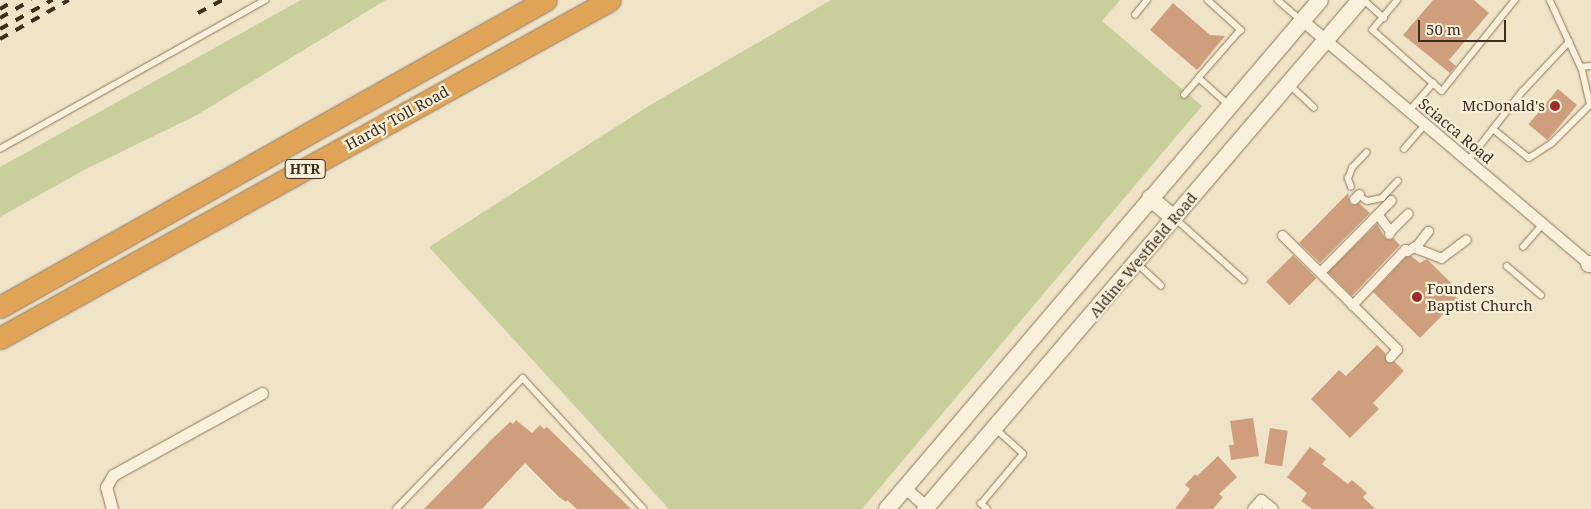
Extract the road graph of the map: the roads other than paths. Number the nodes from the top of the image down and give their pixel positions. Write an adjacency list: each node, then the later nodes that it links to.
1 (265, 0): 29 (lane)
2 (546, 0): 53 (highway, Hardy Toll Road / HTR)
3 (610, 0): 54 (highway, Hardy Toll Road / HTR)
4 (1147, 0): 13 (lane)
5 (1208, 0): 20 (lane)
6 (1278, 0): 15 (lane)
7 (1320, 0): 15 (main road, Aldine Westfield Road)
8 (1360, 0): 16 (main road, Aldine Westfield Road)
9 (1364, 0): 14 (lane)
10 (1398, 0): 14 (lane)
11 (1515, 0): 21 (lane)
12 (1550, 0): 17 (lane)
13 (1135, 16)
14 (1384, 18): 21 (lane)
15 (1302, 20): 16 (street, Sciacca Road); 24 (main road, Aldine Westfield Road)
16 (1326, 40): 22 (main road, Aldine Westfield Road); 26 (street, Sciacca Road)
17 (1569, 42): 19 (lane); 28 (lane)
18 (1591, 66): 19 (lane)
19 (1581, 67): 28 (lane)
20 (1199, 78): 23 (lane); 24 (lane)
21 (1433, 83): 26 (lane)
22 (1288, 84): 25 (lane); 38 (main road, Aldine Westfield Road)
23 (1184, 95)
24 (1230, 105): 34 (main road, Aldine Westfield Road)
25 (1314, 107)
26 (1409, 111): 27 (street, Sciacca Road)
27 (1425, 125): 30 (lane); 32 (street, Sciacca Road)
28 (1493, 129): 32 (lane)
29 (0, 149)
30 (1404, 149)
31 (1366, 153): 33 (lane)
32 (1468, 161): 39 (street, Sciacca Road)
33 (1398, 181)
34 (1150, 198): 38 (main road); 58 (main road, Aldine Westfield Road)
35 (1391, 200): 37 (street)
36 (1408, 213): 37 (street)
37 (1378, 214): 48 (street)
38 (1174, 218): 45 (main road, Aldine Westfield Road); 49 (lane)
39 (1543, 224): 44 (lane); 46 (street, Sciacca Road)
40 (1428, 231): 43 (street)
41 (1282, 235): 48 (street)
42 (1466, 238): 43 (street)
43 (1413, 247): 52 (street)
44 (1523, 247)
45 (1137, 263): 50 (lane); 57 (main road, Aldine Westfield Road)
46 (1590, 265)
47 (1507, 266): 51 (lane)
48 (1320, 272): 52 (street)
49 (1244, 280)
50 (1161, 285)
51 (1541, 295)
52 (1352, 305): 55 (street)
53 (0, 307)
54 (0, 338)
55 (1390, 357)
56 (262, 393): 60 (street)
57 (994, 428): 59 (main road, Aldine Westfield Road); 64 (lane)
58 (905, 488): 59 (street); 63 (main road, Aldine Westfield Road)
59 (927, 508)
60 (112, 509)
61 (396, 509): 62 (lane)
62 (644, 509)
63 (887, 509)
64 (987, 509)
65 (1253, 509): 66 (street)
66 (1272, 509)

